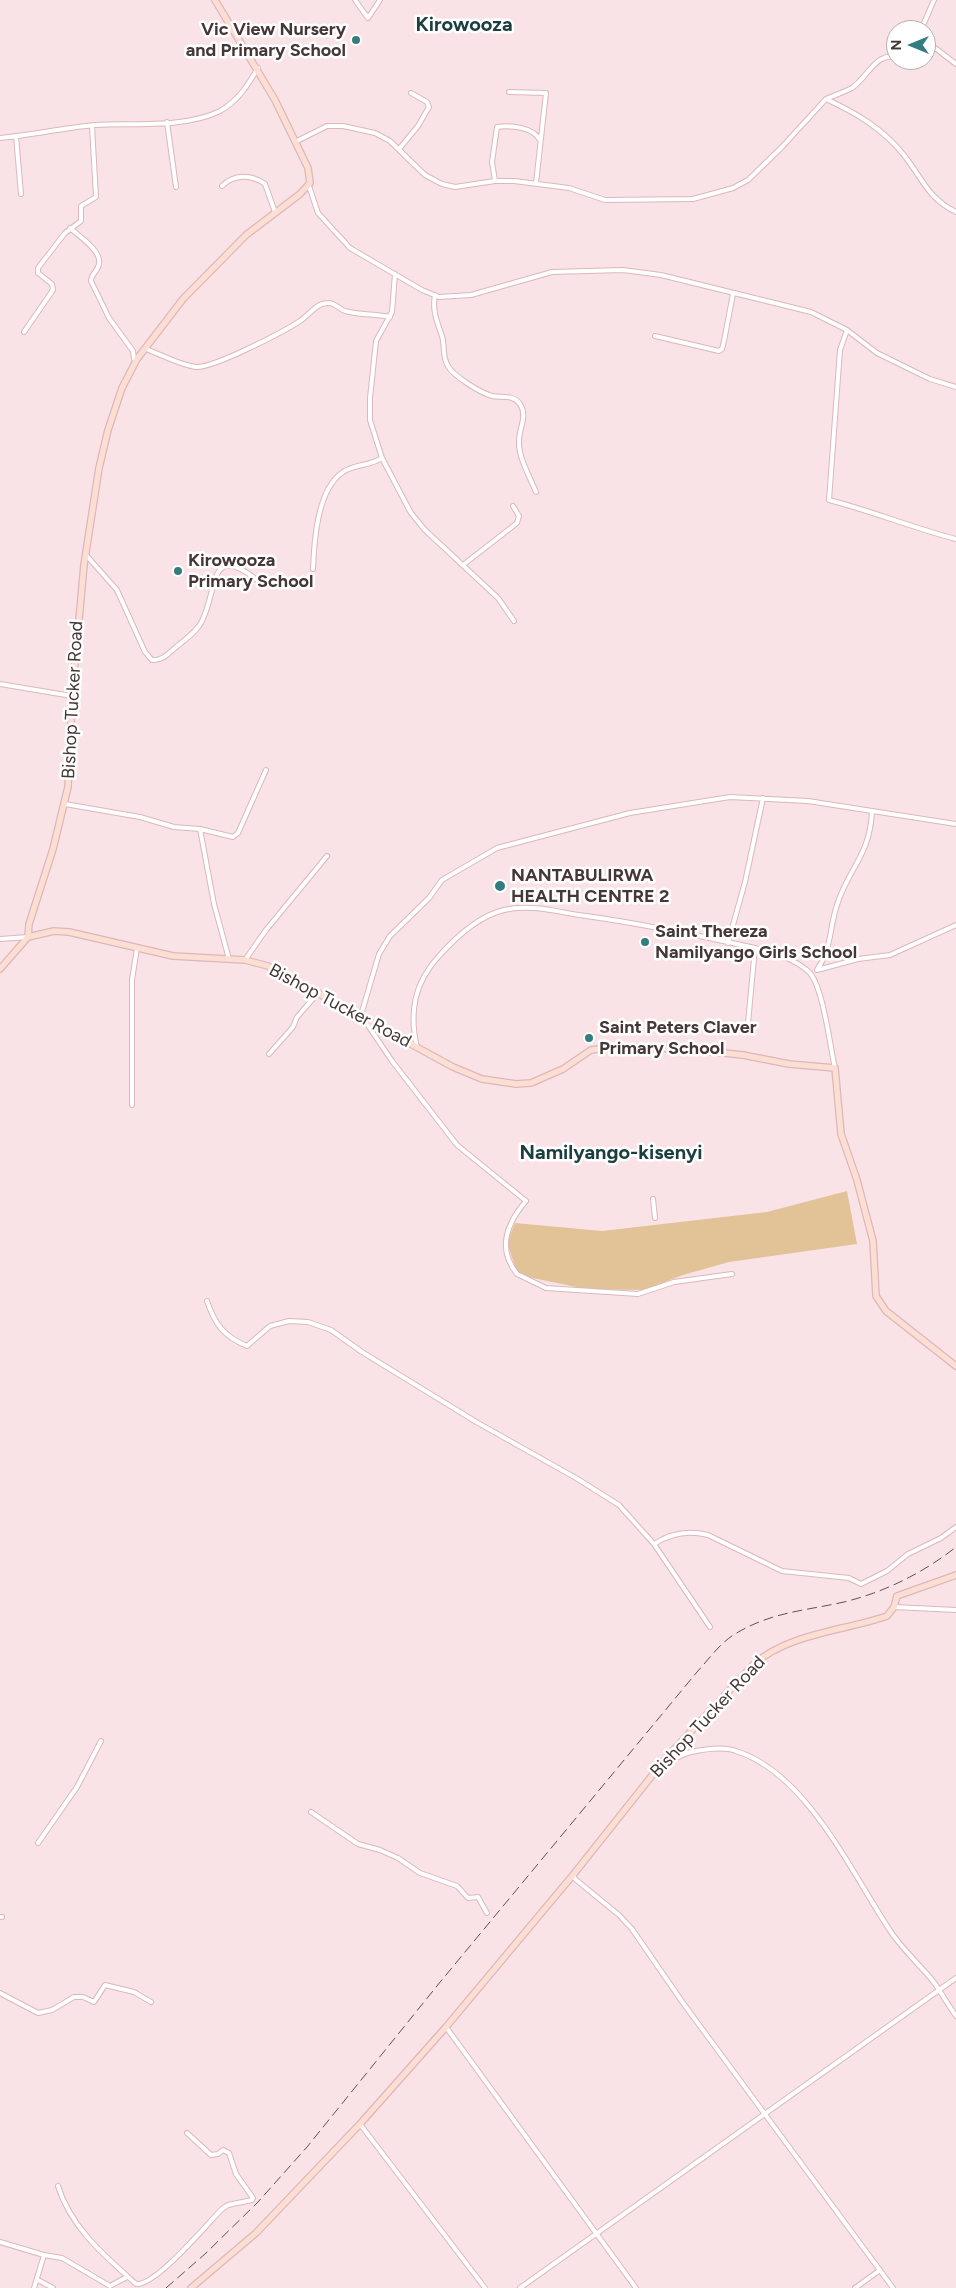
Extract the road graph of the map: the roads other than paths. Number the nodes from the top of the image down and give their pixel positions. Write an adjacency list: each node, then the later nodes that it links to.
1 (215, 0): 9 (main road)
2 (355, 0): 3 (street)
3 (380, 0)
4 (934, 0): 5 (street)
5 (925, 20)
6 (936, 49): 8 (street)
7 (886, 57): 12 (street)
8 (956, 64)
9 (258, 68): 13 (street); 18 (main road)
10 (508, 92): 17 (street)
11 (411, 93): 19 (street)
12 (826, 99): 21 (street); 27 (street)
13 (167, 122): 14 (street); 24 (street)
14 (92, 126): 15 (street); 28 (street)
15 (16, 136): 16 (street); 25 (street)
16 (0, 138)
17 (540, 140): 20 (street); 21 (street)
18 (295, 142): 19 (street); 23 (main road)
19 (399, 149): 20 (street)
20 (495, 181): 21 (street)
21 (536, 183)
22 (222, 186): 26 (street)
23 (309, 186): 26 (main road, Bishop Tucker Road); 29 (street)
24 (176, 187)
25 (21, 194)
26 (275, 212): 36 (main road, Bishop Tucker Road)
27 (956, 212)
28 (70, 228): 34 (street); 37 (street)
29 (395, 274): 31 (street); 32 (street)
30 (733, 294): 31 (street); 33 (street); 35 (street)
31 (435, 295): 40 (street)
32 (390, 317): 36 (street); 39 (street)
33 (847, 330): 38 (street); 42 (street)
34 (24, 332)
35 (655, 336)
36 (146, 349): 43 (main road, Bishop Tucker Road)
37 (134, 359)
38 (956, 387)
39 (382, 458): 44 (street); 45 (street)
40 (536, 492)
41 (513, 506): 44 (street)
42 (956, 539)
43 (86, 555): 46 (street); 49 (main road, Bishop Tucker Road)
44 (463, 565): 47 (street)
45 (313, 569)
46 (263, 585)
47 (514, 621)
48 (0, 684): 49 (street)
49 (72, 696): 52 (main road, Bishop Tucker Road)
50 (266, 770): 55 (street)
51 (763, 798): 53 (street); 60 (street); 69 (street)
52 (64, 804): 55 (street); 58 (main road, Bishop Tucker Road)
53 (872, 811): 54 (street); 66 (street)
54 (956, 824)
55 (200, 829): 63 (street)
56 (328, 856): 64 (street)
57 (956, 924): 66 (street)
58 (28, 937): 59 (street); 61 (main road, Bishop Tucker Road); 65 (main road)
59 (0, 939)
60 (728, 943): 62 (street); 71 (street)
61 (137, 948): 63 (main road, Bishop Tucker Road); 74 (street)
62 (755, 948): 67 (street); 70 (street)
63 (229, 960): 64 (main road, Bishop Tucker Road)
64 (245, 960): 68 (main road, Bishop Tucker Road)
65 (0, 969)
66 (816, 970): 67 (street)
67 (810, 973): 73 (street)
68 (319, 992): 69 (main road, Bishop Tucker Road); 72 (street)
69 (361, 1015): 71 (main road, Bishop Tucker Road); 77 (street)
70 (748, 1023)
71 (417, 1048): 73 (main road, Bishop Tucker Road)
72 (269, 1054)
73 (835, 1068): 79 (main road)
74 (132, 1105)
75 (653, 1199): 76 (street)
76 (655, 1218)
77 (732, 1274)
78 (207, 1301): 81 (street)
79 (956, 1366)
80 (956, 1527): 81 (street)
81 (654, 1544): 85 (street)
82 (956, 1575): 83 (main road, Bishop Tucker Road)
83 (894, 1607): 84 (street); 87 (main road, Bishop Tucker Road)
84 (956, 1610)
85 (710, 1627)
86 (101, 1741): 89 (street)
87 (666, 1758): 90 (main road, Bishop Tucker Road); 93 (street)
88 (311, 1812): 91 (street)
89 (38, 1843)
90 (573, 1875): 97 (main road, Bishop Tucker Road); 98 (street)
91 (487, 1913)
92 (956, 1978): 93 (street)
93 (939, 1990): 96 (street); 98 (street)
94 (0, 1993): 95 (street)
95 (151, 2002)
96 (956, 2016)
97 (446, 2027): 99 (main road, Bishop Tucker Road); 102 (street)
98 (765, 2112): 102 (street); 105 (street)
99 (360, 2124): 110 (main road, Bishop Tucker Road); 111 (street)
100 (187, 2134): 106 (street)
101 (58, 2186): 106 (street)
102 (598, 2233): 112 (street); 113 (street)
103 (0, 2242): 104 (street)
104 (44, 2256): 106 (street); 107 (street)
105 (880, 2270): 114 (street); 115 (street)
106 (127, 2277)
107 (38, 2280): 108 (street); 109 (street)
108 (34, 2288)
109 (53, 2288)
110 (191, 2288)
111 (486, 2288)
112 (520, 2288)
113 (636, 2288)
114 (855, 2288)
115 (893, 2288)

